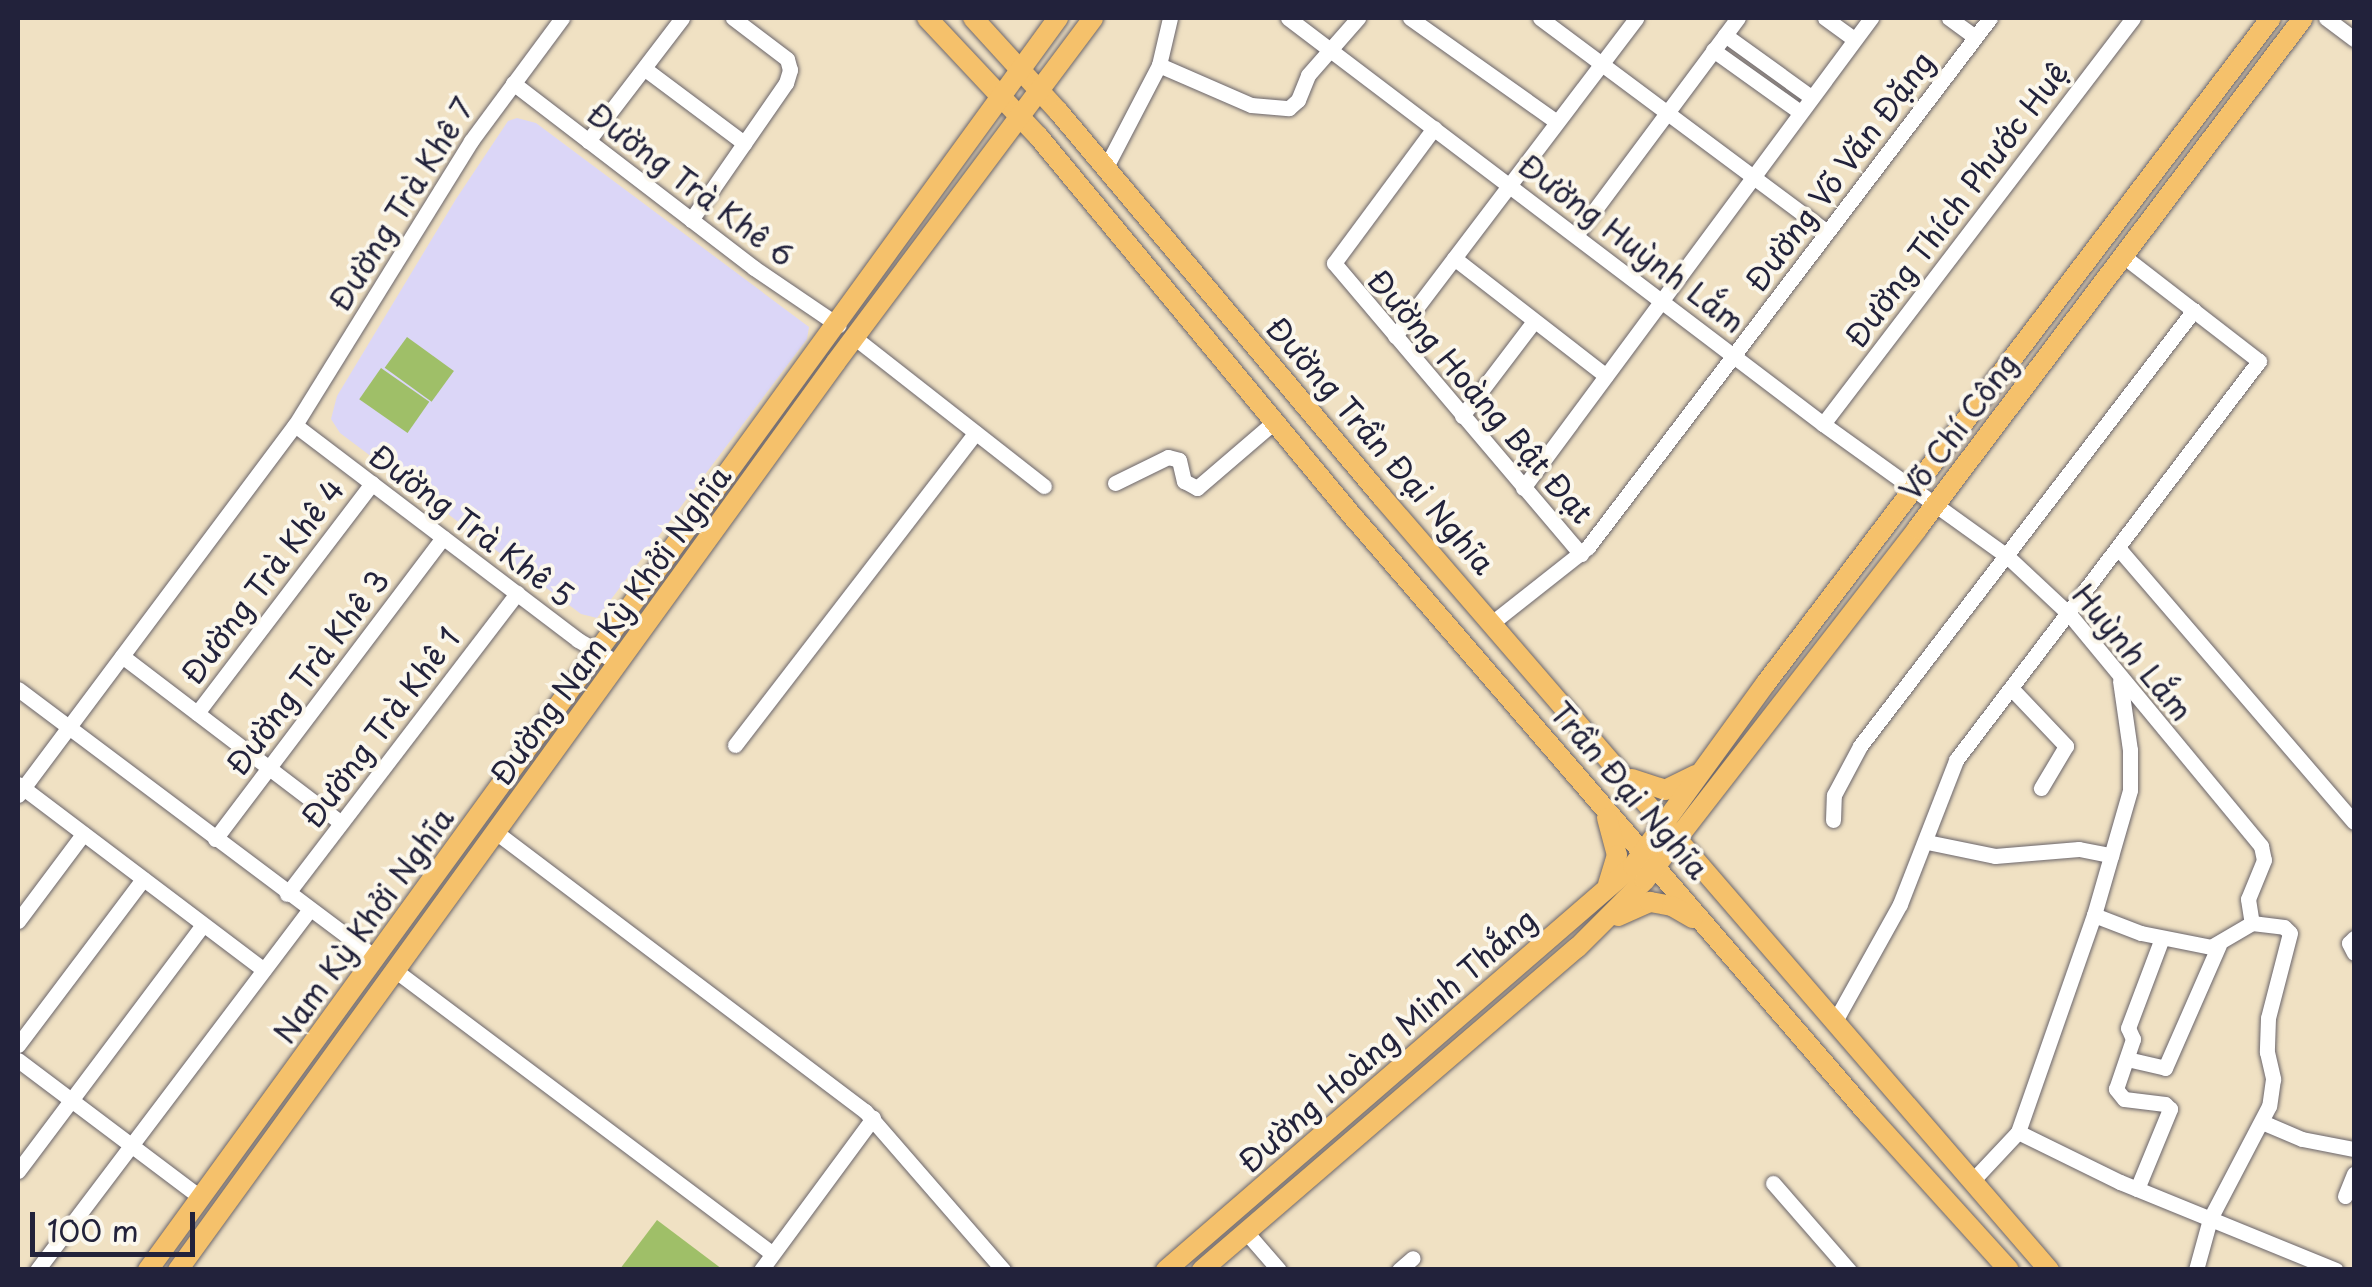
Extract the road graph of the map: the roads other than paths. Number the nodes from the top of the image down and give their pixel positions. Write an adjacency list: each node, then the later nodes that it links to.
1 (562, 18): 33 (street, Đường Trà Khê 7)
2 (682, 18): 32 (street)
3 (733, 18): 43 (street)
4 (927, 18): 35 (main road)
5 (973, 18): 31 (main road, Đường Trần Đại Nghĩa)
6 (1058, 18): 31 (main road, Đường Nam Kỳ Khởi Nghĩa)
7 (1094, 18): 34 (main road, Đường Nam Kỳ Khởi Nghĩa)
8 (1170, 18): 30 (street)
9 (1288, 18): 28 (street, Đường Huỳnh Lắm)
10 (1358, 18): 28 (street)
11 (1410, 18): 40 (street)
12 (1540, 18): 29 (street)
13 (1636, 18): 29 (street)
14 (1738, 18): 23 (street)
15 (1825, 18): 26 (street)
16 (1870, 18): 26 (street)
17 (1949, 18): 24 (street)
18 (1990, 18): 24 (street, Đường Võ Văn Đặng)
19 (2133, 18): 62 (street, Đường Thích Phước Huệ)
20 (2271, 18): 68 (main road, Võ Chí Công)
21 (2302, 18): 50 (main road, Võ Chí Công)
22 (2326, 18): 25 (street)
23 (1724, 35): 27 (street); 36 (street)
24 (1974, 37): 48 (street, Đường Võ Văn Đặng)
25 (2354, 38)
26 (1854, 39): 36 (street)
27 (1713, 50): 37 (street); 38 (street)
28 (1332, 51): 30 (street); 41 (street, Đường Huỳnh Lắm)
29 (1602, 62): 37 (street); 40 (street)
30 (1159, 65): 44 (street)
31 (1020, 67): 34 (main road, Đường Trần Đại Nghĩa); 35 (main road, Đường Nam Kỳ Khởi Nghĩa)
32 (645, 69): 42 (street); 43 (street)
33 (513, 83): 42 (street, Đường Trà Khê 6); 61 (street, Đường Trà Khê 7)
34 (1040, 89): 39 (main road, Đường Nam Kỳ Khởi Nghĩa); 44 (main road, Đường Trần Đại Nghĩa)
35 (998, 94): 39 (main road); 55 (main road, Đường Nam Kỳ Khởi Nghĩa)
36 (1811, 97): 38 (street)
37 (1667, 112): 45 (street); 49 (street)
38 (1800, 112): 45 (street)
39 (1019, 117): 55 (main road, Đường Nam Kỳ Khởi Nghĩa); 60 (main road, Trần Đại Nghĩa)
40 (1557, 122): 46 (street)
41 (1434, 128): 46 (street, Đường Huỳnh Lắm); 56 (street, Đường Hoàng Bật Đạt)
42 (588, 142): 47 (street, Đường Trà Khê 6)
43 (744, 143): 47 (street)
44 (1106, 167): 69 (main road, Đường Trần Đại Nghĩa)
45 (1754, 176): 48 (street); 52 (street)
46 (1510, 184): 49 (street, Đường Huỳnh Lắm); 51 (street)
47 (691, 220): 55 (street, Đường Trà Khê 6)
48 (1827, 232): 57 (street, Đường Võ Văn Đặng)
49 (1576, 235): 52 (street, Đường Huỳnh Lắm)
50 (2123, 256): 53 (street); 70 (main road, Võ Chí Công)
51 (1454, 258): 54 (street); 56 (street)
52 (1662, 300): 57 (street, Đường Huỳnh Lắm); 58 (street)
53 (2194, 310): 73 (street); 75 (street)
54 (1534, 321): 58 (street); 59 (street)
55 (846, 332): 63 (street, Đường Trà Khê 6); 79 (main road, Nam Kỳ Khởi Nghĩa); 81 (main road, Đường Nam Kỳ Khởi Nghĩa)
56 (1395, 336): 59 (street, Đường Hoàng Bật Đạt)
57 (1733, 355): 62 (street, Đường Huỳnh Lắm); 74 (street, Đường Võ Văn Đặng)
58 (1606, 376): 67 (street)
59 (1462, 416): 67 (street, Đường Hoàng Bật Đạt)
60 (1274, 422): 65 (street); 71 (main road, Trần Đại Nghĩa)
61 (295, 424): 64 (street, Đường Trà Khê 5); 80 (street, Đường Trà Khê 7)
62 (1823, 424): 68 (street, Đường Huỳnh Lắm)
63 (975, 434): 66 (street, Đường Trà Khê 6); 87 (street)
64 (372, 483): 72 (street, Đường Trà Khê 5); 85 (street, Đường Trà Khê 4)
65 (1115, 483)
66 (1044, 486)
67 (1523, 488): 74 (street, Đường Hoàng Bật Đạt)
68 (1912, 490): 70 (street, Đường Huỳnh Lắm); 88 (main road, Võ Chí Công)
69 (1382, 496): 71 (main road); 78 (main road, Đường Trần Đại Nghĩa)
70 (1939, 510): 75 (street, Huỳnh Lắm); 97 (main road, Võ Chí Công)
71 (1356, 520): 93 (main road, Trần Đại Nghĩa)
72 (443, 538): 76 (street, Đường Trà Khê 5); 89 (street, Đường Trà Khê 3)
73 (2119, 549): 77 (street); 95 (street)
74 (1581, 554): 78 (street, Đường Võ Văn Đặng)
75 (2008, 558): 77 (street, Huỳnh Lắm); 94 (street)
76 (517, 594): 79 (street, Đường Trà Khê 5); 96 (street, Đường Trà Khê 1)
77 (2070, 615): 82 (street, Huỳnh Lắm); 83 (street)
78 (1493, 622): 90 (main road, Đường Trần Đại Nghĩa)
79 (599, 652): 81 (street, Đường Trà Khê 5); 119 (main road, Nam Kỳ Khởi Nghĩa)
80 (122, 656): 85 (street); 86 (street, Đường Trà Khê 7)
81 (619, 664): 98 (main road, Đường Nam Kỳ Khởi Nghĩa)
82 (2119, 678): 102 (street); 111 (street, Huỳnh Lắm)
83 (2011, 688): 91 (street); 101 (street)
84 (18, 690): 86 (street)
85 (197, 713): 89 (street)
86 (68, 728): 92 (street, Đường Trà Khê 7); 100 (street)
87 (735, 745)
88 (1705, 767): 90 (main road); 97 (main road, Võ Chí Công)
89 (269, 768): 96 (street); 100 (street, Đường Trà Khê 3)
90 (1623, 773): 97 (main road, Đường Trần Đại Nghĩa)
91 (2041, 788)
92 (19, 789): 99 (street)
93 (1600, 802): 103 (main road, Trần Đại Nghĩa); 107 (main road)
94 (1833, 820)
95 (2354, 822)
96 (341, 823): 106 (street, Đường Trà Khê 1)
97 (1672, 830): 103 (main road, Võ Chí Công); 104 (main road, Đường Trần Đại Nghĩa)
98 (497, 833): 121 (main road, Đường Nam Kỳ Khởi Nghĩa); 127 (street)
99 (83, 834): 105 (street); 110 (street)
100 (215, 839): 106 (street)
101 (1926, 842): 102 (street); 122 (street)
102 (2112, 855): 109 (street)
103 (1650, 860): 107 (main road, Đường Hoàng Minh Thắng); 113 (main road, Trần Đại Nghĩa); 117 (main road, Đường Hoàng Minh Thắng)
104 (1698, 860): 122 (main road, Trần Đại Nghĩa)
105 (143, 879): 112 (street); 123 (street)
106 (287, 894): 108 (street)
107 (1596, 901): 139 (main road, Đường Hoàng Minh Thắng)
108 (309, 910): 119 (street); 120 (street)
109 (2094, 915): 114 (street); 129 (street)
110 (18, 921)
111 (2252, 923): 116 (street); 128 (street)
112 (203, 925): 120 (street); 126 (street)
113 (1716, 936): 117 (main road); 143 (main road, Trần Đại Nghĩa)
114 (2162, 938): 116 (street); 124 (street)
115 (2354, 938): 118 (street)
116 (2218, 945): 124 (street)
117 (1577, 948): 141 (main road, Đường Hoàng Minh Thắng)
118 (2354, 953)
119 (376, 958): 138 (main road, Nam Kỳ Khởi Nghĩa)
120 (264, 970): 130 (street)
121 (396, 971): 144 (street); 150 (main road, Đường Nam Kỳ Khởi Nghĩa)
122 (1835, 1021): 134 (main road, Trần Đại Nghĩa)
123 (18, 1045)
124 (2127, 1058): 136 (street)
125 (18, 1060): 126 (street)
126 (71, 1101): 130 (street); 132 (street)
127 (873, 1118): 144 (street); 152 (street)
128 (2262, 1122): 131 (street); 140 (street)
129 (2018, 1132): 134 (street); 136 (street)
130 (130, 1146): 138 (street); 148 (street)
131 (2354, 1149)
132 (18, 1171)
133 (2354, 1174): 137 (street)
134 (1973, 1180): 142 (main road, Trần Đại Nghĩa)
135 (1773, 1183): 147 (street)
136 (2137, 1190): 140 (street)
137 (2344, 1196)
138 (201, 1198): 149 (main road, Nam Kỳ Khởi Nghĩa)
139 (1232, 1214): 141 (main road); 153 (main road, Đường Hoàng Minh Thắng)
140 (2210, 1219): 146 (street); 159 (street)
141 (1246, 1232): 154 (main road, Đường Hoàng Minh Thắng); 155 (street)
142 (2016, 1233): 143 (main road); 158 (main road, Trần Đại Nghĩa)
143 (1995, 1252): 157 (main road, Trần Đại Nghĩa)
144 (772, 1253): 151 (street)
145 (1413, 1258): 156 (street)
146 (2297, 1263): 160 (street)
147 (1840, 1266)
148 (38, 1270)
149 (148, 1270)
150 (178, 1270)
151 (761, 1270)
152 (1003, 1270)
153 (1166, 1270)
154 (1202, 1270)
155 (1279, 1270)
156 (1399, 1270)
157 (2009, 1270)
158 (2048, 1270)
159 (2196, 1270)
160 (2336, 1270)

